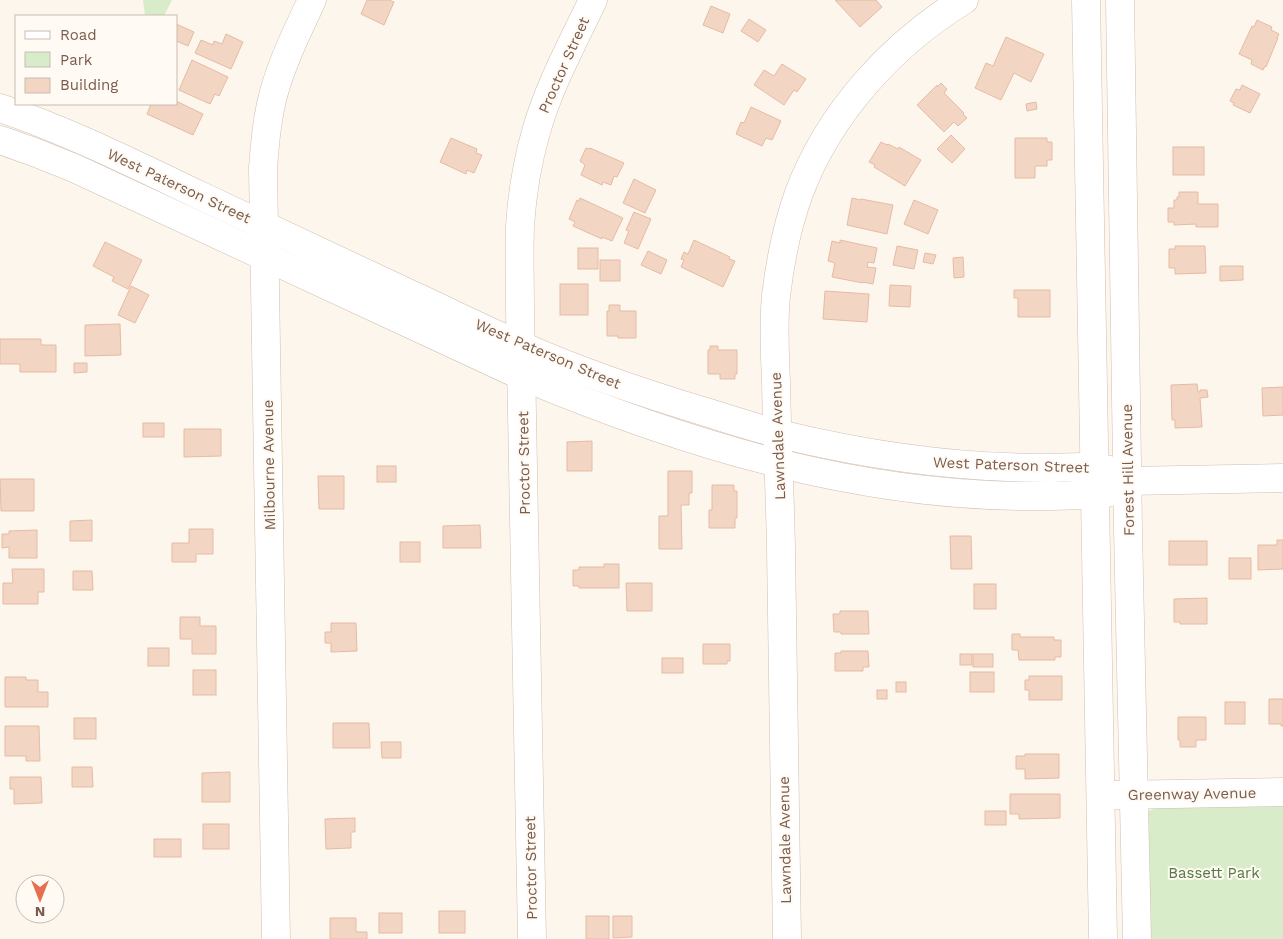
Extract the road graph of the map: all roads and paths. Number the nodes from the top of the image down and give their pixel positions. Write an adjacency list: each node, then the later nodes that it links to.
1 (312, 0): 8 (street, Milbourne Avenue)
2 (593, 0): 10 (street, Proctor Street)
3 (964, 0): 12 (street, Lawndale Avenue)
4 (1086, 0): 14 (street)
5 (1120, 0): 16 (street, Forest Hill Avenue)
6 (0, 108): 8 (street, West Paterson Street)
7 (0, 140): 9 (street, West Paterson Street)
8 (264, 225): 9 (street, Milbourne Avenue); 10 (street, West Paterson Street)
9 (265, 258): 11 (street, West Paterson Street); 21 (street, Milbourne Avenue)
10 (521, 346): 11 (street, Proctor Street); 12 (street, West Paterson Street)
11 (522, 376): 13 (street, West Paterson Street); 22 (street, Proctor Street)
12 (777, 434): 13 (street, Lawndale Avenue); 14 (street, West Paterson Street)
13 (778, 464): 17 (street, West Paterson Street); 23 (street, Lawndale Avenue)
14 (1095, 468): 16 (street, West Paterson Street); 17 (street)
15 (1283, 478): 16 (street, West Paterson Street)
16 (1128, 481): 17 (street, West Paterson Street); 20 (street, Forest Hill Avenue)
17 (1096, 495): 19 (street)
18 (1283, 792): 20 (street, Greenway Avenue)
19 (1101, 795): 20 (street, Greenway Avenue); 24 (street)
20 (1134, 795): 25 (street, Forest Hill Avenue)
21 (276, 939)
22 (532, 939)
23 (787, 939)
24 (1104, 939)
25 (1137, 939)

